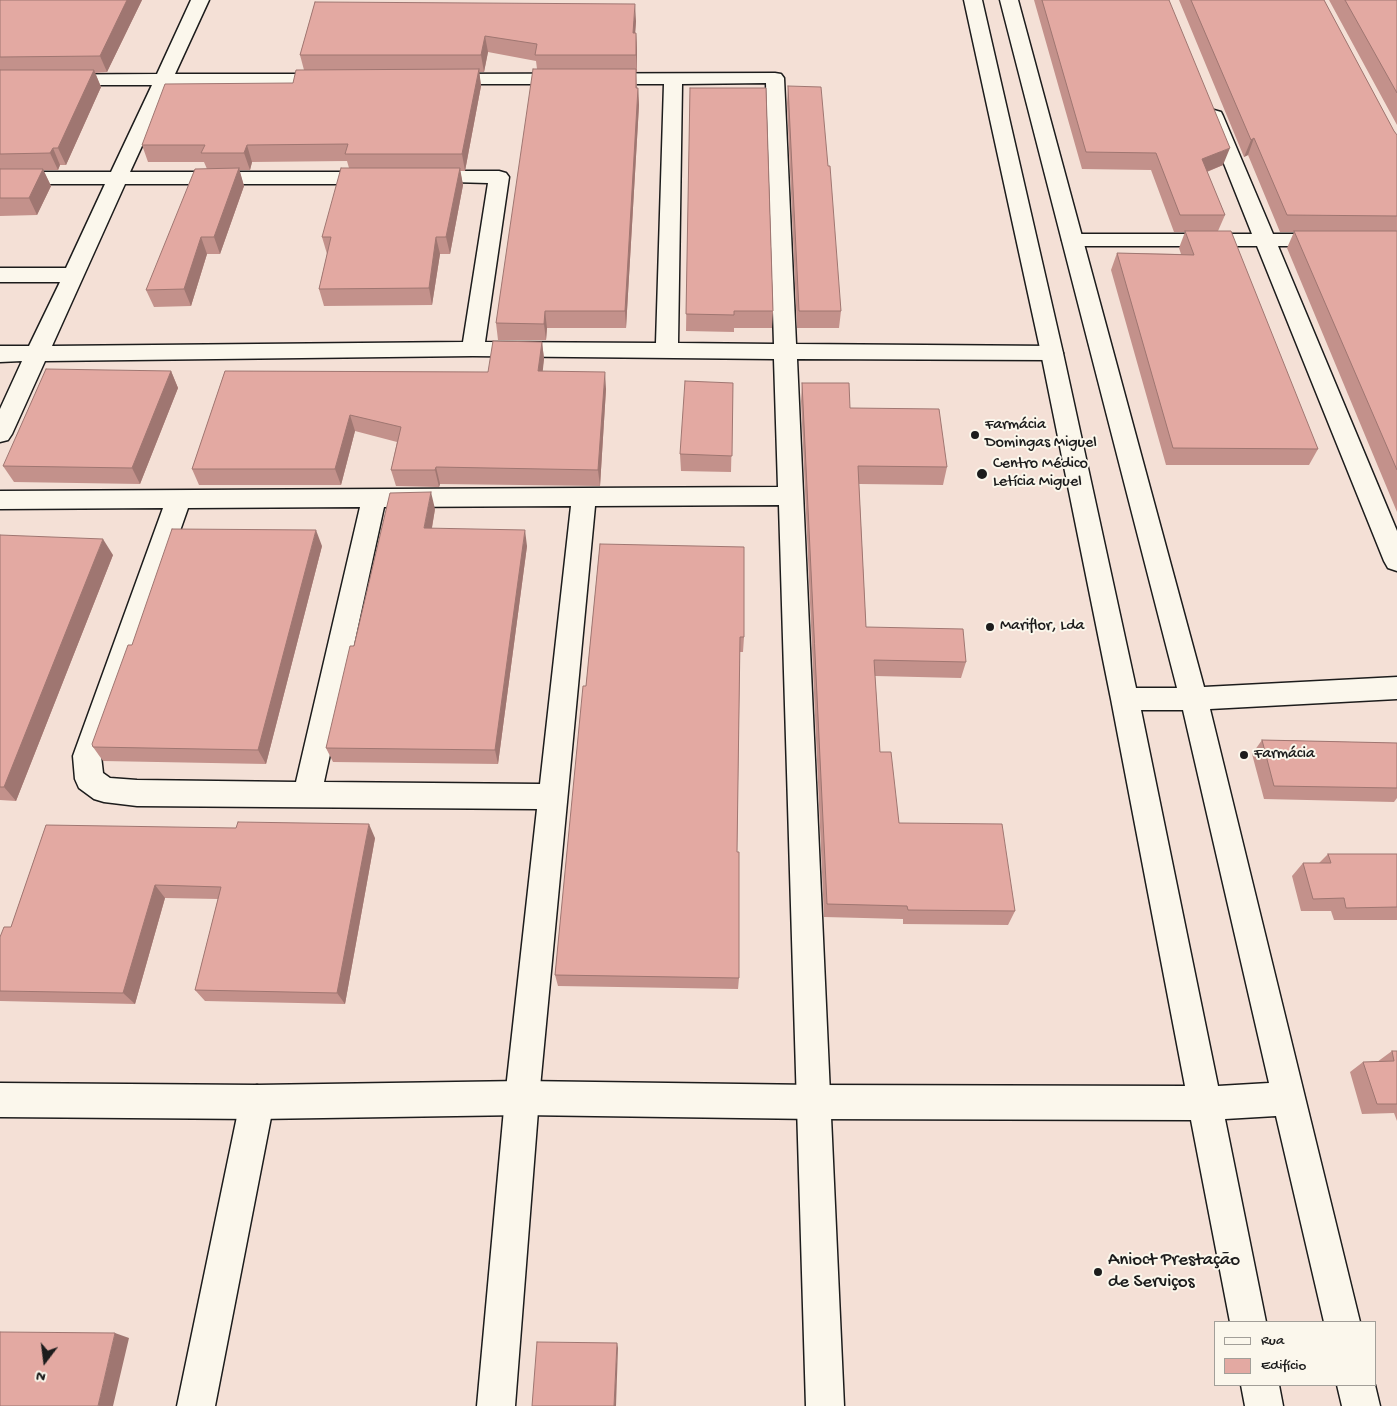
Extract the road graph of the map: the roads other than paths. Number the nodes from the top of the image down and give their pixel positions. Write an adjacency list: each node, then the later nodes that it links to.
1 (200, 0): 8 (street)
2 (973, 0): 20 (street)
3 (1009, 0): 12 (street)
4 (673, 78): 6 (street); 18 (street); 19 (street)
5 (352, 79): 8 (street)
6 (422, 79)
7 (0, 80): 8 (street)
8 (163, 80): 11 (street)
9 (1209, 102): 13 (street)
10 (0, 178): 11 (street)
11 (116, 179): 16 (street); 17 (street)
12 (1072, 240): 13 (street); 32 (street)
13 (1264, 240): 14 (street); 29 (street)
14 (1397, 240)
15 (0, 275): 16 (street)
16 (73, 275): 22 (street)
17 (473, 349): 18 (street); 22 (street)
18 (667, 351): 19 (street)
19 (786, 353): 20 (street); 24 (street)
20 (1052, 353): 31 (street)
21 (0, 354): 22 (street)
22 (37, 354): 23 (street)
23 (0, 434)
24 (791, 496): 25 (street); 39 (street)
25 (584, 497): 26 (street); 34 (street)
26 (374, 498): 27 (street); 33 (street)
27 (179, 499): 28 (street); 33 (street)
28 (0, 500)
29 (1397, 561)
30 (1395, 692): 32 (street)
31 (1125, 699): 32 (street); 40 (street)
32 (1194, 699): 36 (street)
33 (307, 795): 34 (street)
34 (553, 796): 35 (street)
35 (522, 1098): 38 (street); 39 (street); 46 (street)
36 (1289, 1099): 40 (street); 42 (street)
37 (0, 1100): 38 (street)
38 (257, 1102): 45 (street)
39 (814, 1102): 40 (street); 47 (street)
40 (1204, 1103): 41 (street)
41 (1248, 1321)
42 (1342, 1321)
43 (1260, 1386): 48 (street)
44 (1356, 1386): 49 (street)
45 (196, 1406)
46 (496, 1406)
47 (825, 1406)
48 (1264, 1406)
49 (1362, 1406)

